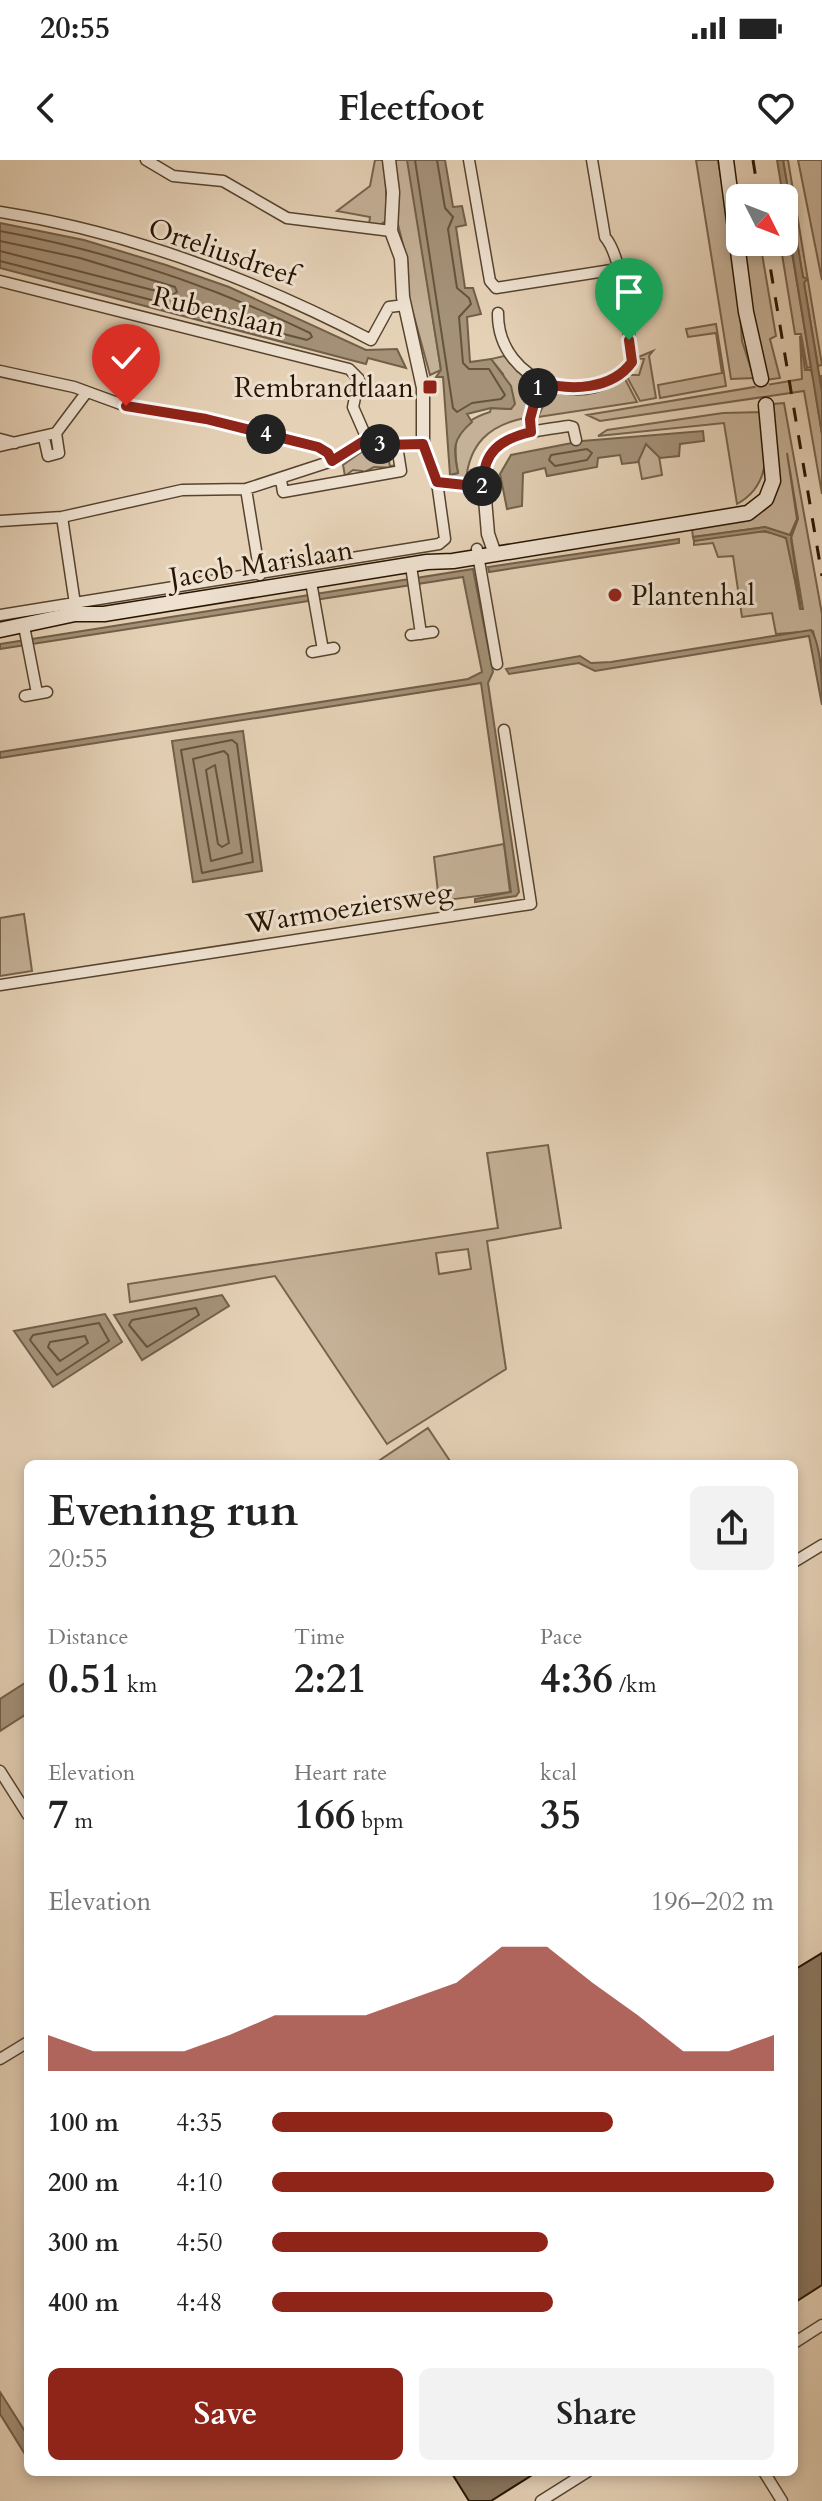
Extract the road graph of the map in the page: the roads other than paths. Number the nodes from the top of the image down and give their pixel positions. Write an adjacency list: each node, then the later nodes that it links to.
1 (146, 160): 7 (street)
2 (389, 160): 7 (street)
3 (469, 160): 8 (street)
4 (592, 160): 8 (street)
5 (726, 160): 13 (main road)
6 (0, 212): 10 (street, Orteliusdreef)
7 (391, 231): 10 (street)
8 (618, 269): 14 (street)
9 (0, 281): 21 (street, Rubenslaan)
10 (405, 305): 24 (street)
11 (498, 313): 14 (street)
12 (0, 371): 15 (street)
13 (761, 379)
14 (540, 382): 17 (street)
15 (86, 393): 18 (street); 27 (street)
16 (766, 405): 34 (main road, Jacob Marislaan)
17 (531, 432): 22 (street); 30 (street)
18 (56, 433): 19 (street); 19 (street)
19 (44, 438): 23 (street)
20 (0, 439): 23 (street)
21 (367, 439): 26 (street); 27 (street)
22 (576, 440)
23 (15, 443): 25 (street)
24 (423, 444): 26 (street); 29 (street)
25 (0, 446)
26 (397, 446): 28 (street)
27 (332, 461): 28 (street)
28 (281, 480): 31 (street)
29 (437, 482): 30 (street); 35 (street)
30 (484, 487): 34 (street)
31 (246, 489): 32 (street); 35 (street)
32 (62, 517): 33 (street); 38 (street)
33 (0, 521)
34 (488, 550): 36 (main road, Jacob Marislaan); 44 (street)
35 (260, 575): 38 (street)
36 (413, 577): 37 (main road, Jacob Marislaan); 41 (street)
37 (313, 592): 42 (main road, Jacob Marislaan); 43 (street)
38 (75, 604): 39 (street)
39 (0, 615)
40 (0, 630): 42 (main road, Jacob Marislaan)
41 (433, 632)
42 (26, 637): 45 (street)
43 (323, 650)
44 (497, 664)
45 (25, 696)
46 (504, 730): 47 (street, Warmoeziersweg)
47 (0, 985)
48 (822, 1545): 49 (street)
49 (798, 1560)
50 (0, 1771): 51 (street)
51 (24, 1809)
52 (24, 2044): 53 (street)
53 (0, 2059)
54 (822, 2325): 55 (street)
55 (798, 2340)
56 (581, 2476): 58 (street)
57 (766, 2476): 59 (street)
58 (541, 2501)
59 (782, 2501)

